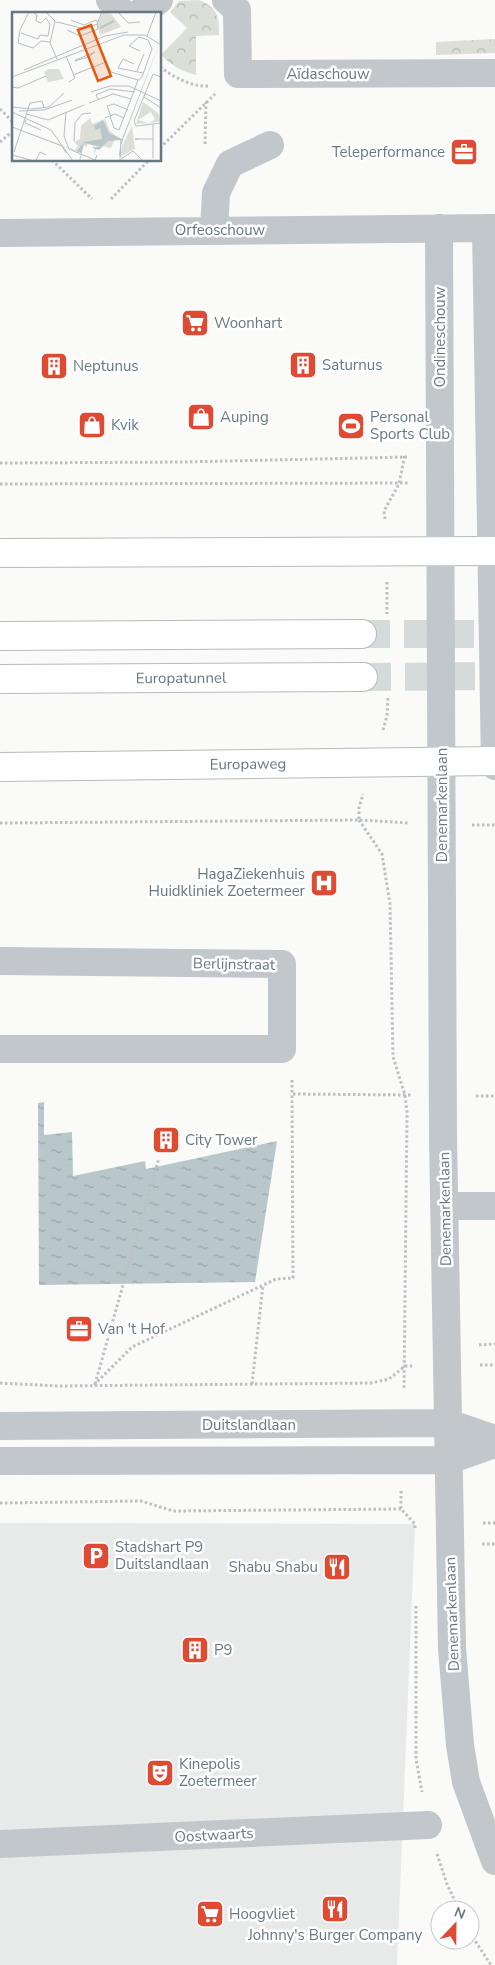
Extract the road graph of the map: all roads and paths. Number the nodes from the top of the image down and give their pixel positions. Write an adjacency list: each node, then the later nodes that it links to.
1 (110, 0): 4 (street)
2 (159, 0): 5 (street)
3 (226, 0): 8 (street)
4 (122, 12)
5 (141, 12)
6 (161, 68): 8 (path)
7 (495, 73): 8 (street, Aïdaschouw)
8 (238, 74): 14 (path)
9 (0, 109): 10 (path)
10 (12, 120)
11 (12, 132): 12 (path)
12 (0, 142)
13 (270, 145): 20 (street)
14 (161, 147)
15 (53, 161): 17 (path)
16 (148, 161): 17 (path)
17 (102, 208): 21 (path)
18 (440, 228): 19 (street); 20 (street, Orfeoschouw); 26 (street, Ondineschouw)
19 (490, 228): 27 (street)
20 (214, 230): 21 (street, Orfeoschouw)
21 (125, 231): 22 (street, Orfeoschouw)
22 (0, 233)
23 (405, 457): 24 (path)
24 (0, 463)
25 (0, 484): 26 (path)
26 (441, 484): 28 (street, Ondineschouw)
27 (493, 551): 28 (main road); 34 (street)
28 (441, 552): 29 (main road); 35 (street, Denemarkenlaan)
29 (0, 553)
30 (362, 634): 31 (main road)
31 (0, 636)
32 (363, 677): 33 (main road, Europatunnel)
33 (0, 679)
34 (495, 761): 35 (main road, Europaweg); 36 (street)
35 (442, 762): 37 (main road, Europaweg); 45 (street, Denemarkenlaan)
36 (495, 766)
37 (0, 768)
38 (359, 820): 48 (path)
39 (0, 961): 41 (street, Berlijnstraat)
40 (0, 1049): 41 (street)
41 (282, 1050): 42 (path)
42 (292, 1094): 43 (path); 47 (path)
43 (364, 1095)
44 (159, 1158): 51 (path)
45 (444, 1206): 46 (street); 52 (street, Denemarkenlaan)
46 (495, 1206)
47 (263, 1285): 50 (path); 51 (path)
48 (405, 1366): 50 (path); 53 (path)
49 (0, 1383): 51 (path)
50 (252, 1384): 51 (path)
51 (94, 1386)
52 (448, 1423): 53 (street, Duitslandlaan); 55 (street, Duitslandlaan); 58 (street, Denemarkenlaan)
53 (403, 1424): 54 (street, Duitslandlaan)
54 (0, 1426)
55 (495, 1439)
56 (495, 1444): 58 (street)
57 (402, 1459): 58 (street); 59 (street); 61 (path)
58 (449, 1460): 66 (street, Denemarkenlaan)
59 (0, 1461)
60 (0, 1502): 61 (path)
61 (401, 1509): 62 (path)
62 (415, 1534)
63 (416, 1602): 64 (path)
64 (428, 1825): 65 (street, Oostwaarts); 67 (path)
65 (0, 1844)
66 (495, 1861)
67 (454, 1900)
68 (480, 1948): 69 (path)
69 (491, 1965)

